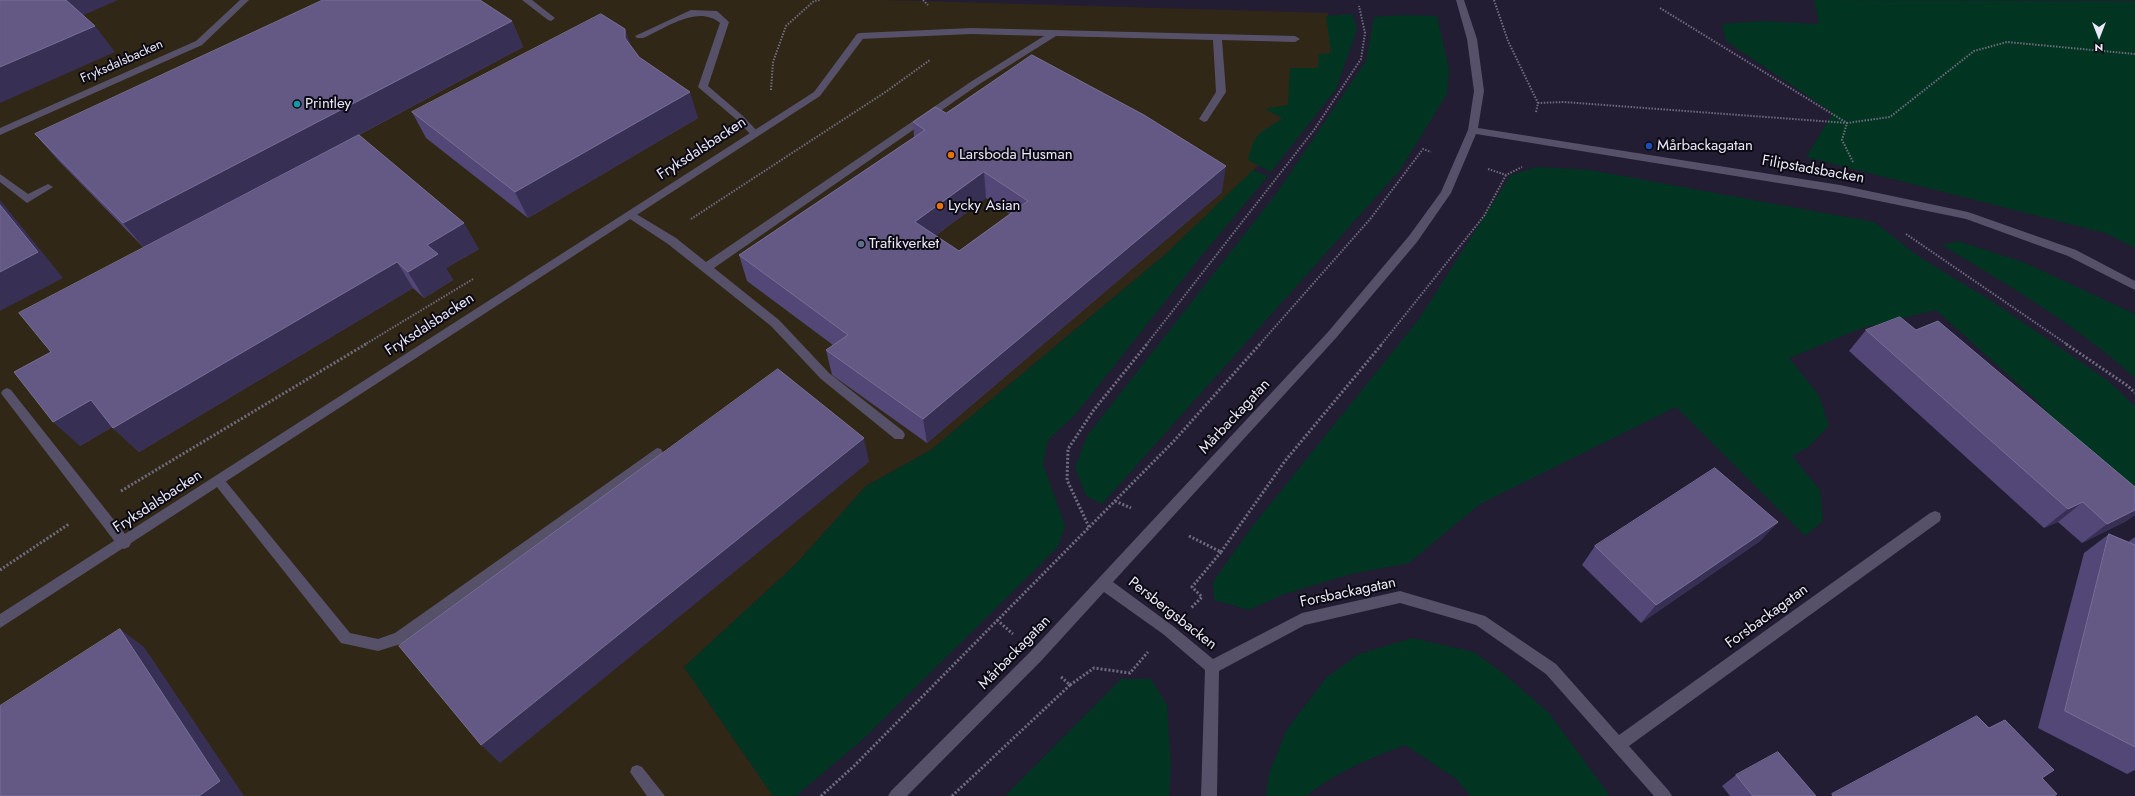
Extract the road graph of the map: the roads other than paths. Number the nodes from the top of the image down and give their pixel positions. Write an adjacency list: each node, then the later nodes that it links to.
1 (245, 0): 11 (street, Fryksdalsbacken)
2 (526, 0): 4 (street)
3 (1460, 0): 10 (street, Mårbackagatan)
4 (551, 18)
5 (1054, 33): 7 (street); 12 (street, Fryksdalsbacken); 16 (street)
6 (640, 36): 12 (street)
7 (1217, 37): 8 (street); 9 (street)
8 (1295, 39)
9 (1204, 119)
10 (1473, 130): 17 (street, Filipstadsbacken); 24 (street, Mårbackagatan)
11 (0, 132)
12 (755, 134): 15 (street, Fryksdalsbacken)
13 (0, 177): 14 (street)
14 (48, 187)
15 (629, 215): 16 (street); 21 (street, Fryksdalsbacken)
16 (706, 268): 19 (street)
17 (2135, 286)
18 (7, 393): 23 (street)
19 (899, 435)
20 (657, 453): 21 (street)
21 (219, 482): 23 (street, Fryksdalsbacken)
22 (1935, 517): 27 (street, Forsbackagatan)
23 (124, 543): 25 (street, Fryksdalsbacken)
24 (1103, 583): 26 (street, Persbergsbacken); 30 (street, Mårbackagatan)
25 (0, 622)
26 (1212, 667): 27 (street, Forsbackagatan); 31 (street, Persbergsbacken)
27 (1619, 744): 32 (street, Forsbackagatan)
28 (638, 772): 29 (street)
29 (657, 796)
30 (896, 796)
31 (1209, 796)
32 (1664, 796)

